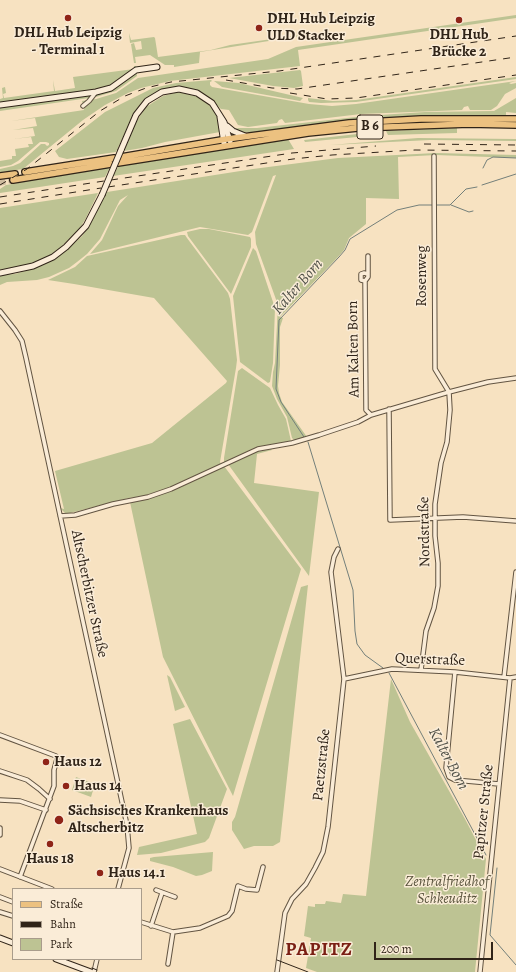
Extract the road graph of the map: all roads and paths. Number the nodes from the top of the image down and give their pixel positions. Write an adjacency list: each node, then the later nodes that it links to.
1 (157, 67): 2 (street)
2 (96, 92): 3 (street); 4 (street)
3 (0, 105)
4 (83, 106)
5 (219, 113): 8 (street); 10 (street); 22 (street, bridge)
6 (516, 119): 9 (main road, B 6)
7 (516, 125): 11 (main road, B 6)
8 (226, 126): 9 (street); 10 (street)
9 (245, 136): 10 (main road, B 6)
10 (227, 139): 11 (street); 13 (main road, B 6)
11 (228, 146): 15 (main road, B 6)
12 (434, 156): 27 (street, Rosenweg)
13 (121, 157)
14 (114, 158): 17 (main road)
15 (118, 163)
16 (111, 164): 20 (main road)
17 (25, 172)
18 (15, 174): 19 (main road)
19 (0, 176)
20 (13, 180)
21 (368, 256): 23 (street, Am Kalten Born)
22 (0, 273)
23 (368, 274): 24 (street, Am Kalten Born); 24 (street, Am Kalten Born)
24 (365, 281): 29 (street, Am Kalten Born)
25 (0, 311): 30 (street, Altscherbitzer Straße)
26 (516, 378): 27 (street)
27 (449, 392): 28 (street); 31 (street, Nordstraße)
28 (389, 409): 29 (street); 31 (street)
29 (371, 415): 30 (street)
30 (60, 516): 53 (street, Altscherbitzer Straße)
31 (435, 518): 32 (street); 35 (street, Nordstraße)
32 (516, 521)
33 (338, 549): 40 (street, Paetzstraße)
34 (516, 572): 37 (street)
35 (421, 670): 36 (street, Querstraße); 40 (street, Querstraße)
36 (455, 672): 37 (street, Querstraße); 43 (street)
37 (504, 677): 39 (street, Querstraße)
38 (516, 677): 39 (street, Querstraße)
39 (510, 678): 43 (street, Papitzer Straße)
40 (344, 679): 71 (street, Paetzstraße)
41 (0, 735): 44 (street)
42 (0, 771): 44 (street)
43 (499, 784): 72 (street, Papitzer Straße)
44 (50, 799): 46 (street)
45 (0, 800): 46 (street)
46 (46, 810): 51 (street)
47 (0, 828): 48 (street)
48 (0, 835)
49 (263, 867): 63 (street)
50 (0, 869): 51 (street)
51 (20, 877): 52 (street)
52 (49, 888)
53 (118, 888)
54 (156, 890): 55 (street)
55 (162, 893): 57 (street); 62 (street)
56 (0, 896): 58 (street)
57 (175, 897)
58 (12, 902)
59 (0, 912): 60 (street)
60 (12, 916)
61 (142, 922): 62 (street)
62 (150, 926): 63 (street)
63 (173, 932): 68 (street)
64 (0, 938): 65 (street)
65 (12, 943)
66 (58, 960): 69 (street)
67 (97, 960): 70 (street)
68 (168, 964)
69 (78, 970): 70 (street)
70 (92, 972)
71 (277, 972)
72 (480, 972)

